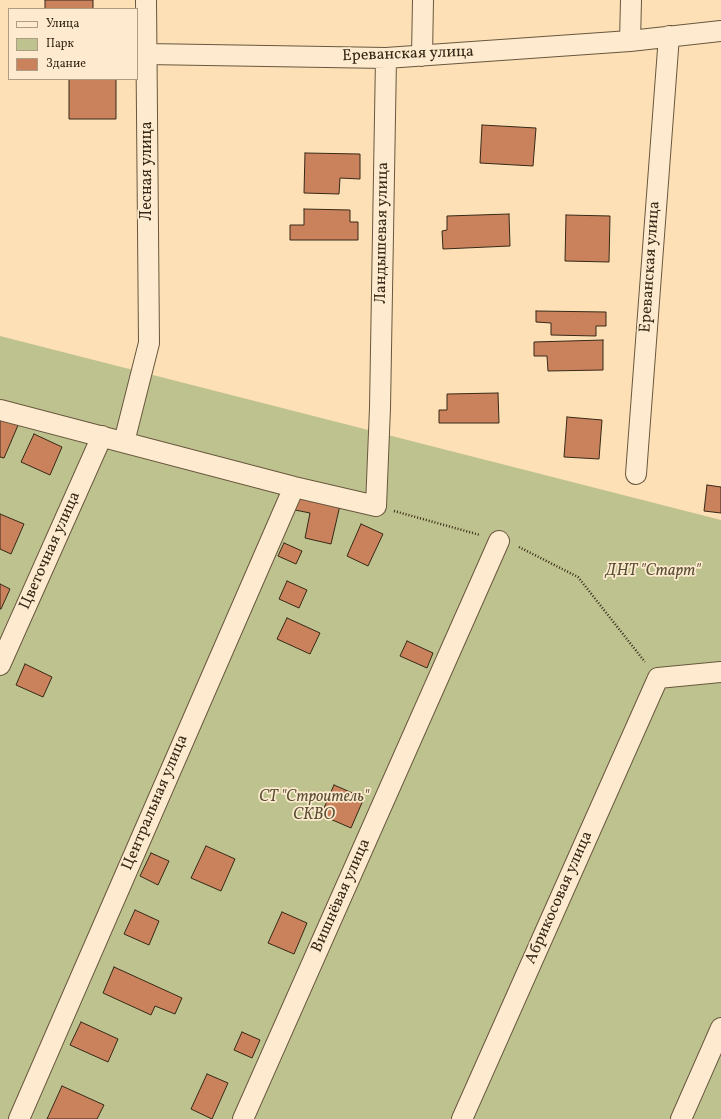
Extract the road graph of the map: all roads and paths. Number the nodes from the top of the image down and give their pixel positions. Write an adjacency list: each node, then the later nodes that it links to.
1 (146, 0): 7 (street, Лесная улица)
2 (423, 0): 8 (street)
3 (631, 0): 6 (street)
4 (721, 31): 5 (street, Ереванская улица)
5 (669, 36): 6 (street, Ереванская улица); 13 (street, Ереванская улица)
6 (630, 41): 8 (street, Ереванская улица)
7 (147, 54): 9 (street, Ереванская улица); 12 (street, Лесная улица)
8 (422, 56): 9 (street, Ереванская улица)
9 (386, 58): 15 (street, Ландышевая улица)
10 (0, 410): 11 (street)
11 (102, 436): 12 (street); 17 (street, Цветочная улица)
12 (124, 442): 14 (street)
13 (636, 474)
14 (294, 487): 15 (street); 21 (street, Центральная улица)
15 (376, 506): 16 (path)
16 (499, 541): 19 (path); 22 (street, Вишнёвая улица)
17 (0, 665)
18 (721, 672): 19 (street)
19 (658, 678): 23 (street, Абрикосовая улица)
20 (721, 1028): 24 (street)
21 (19, 1119)
22 (243, 1119)
23 (462, 1119)
24 (681, 1119)

